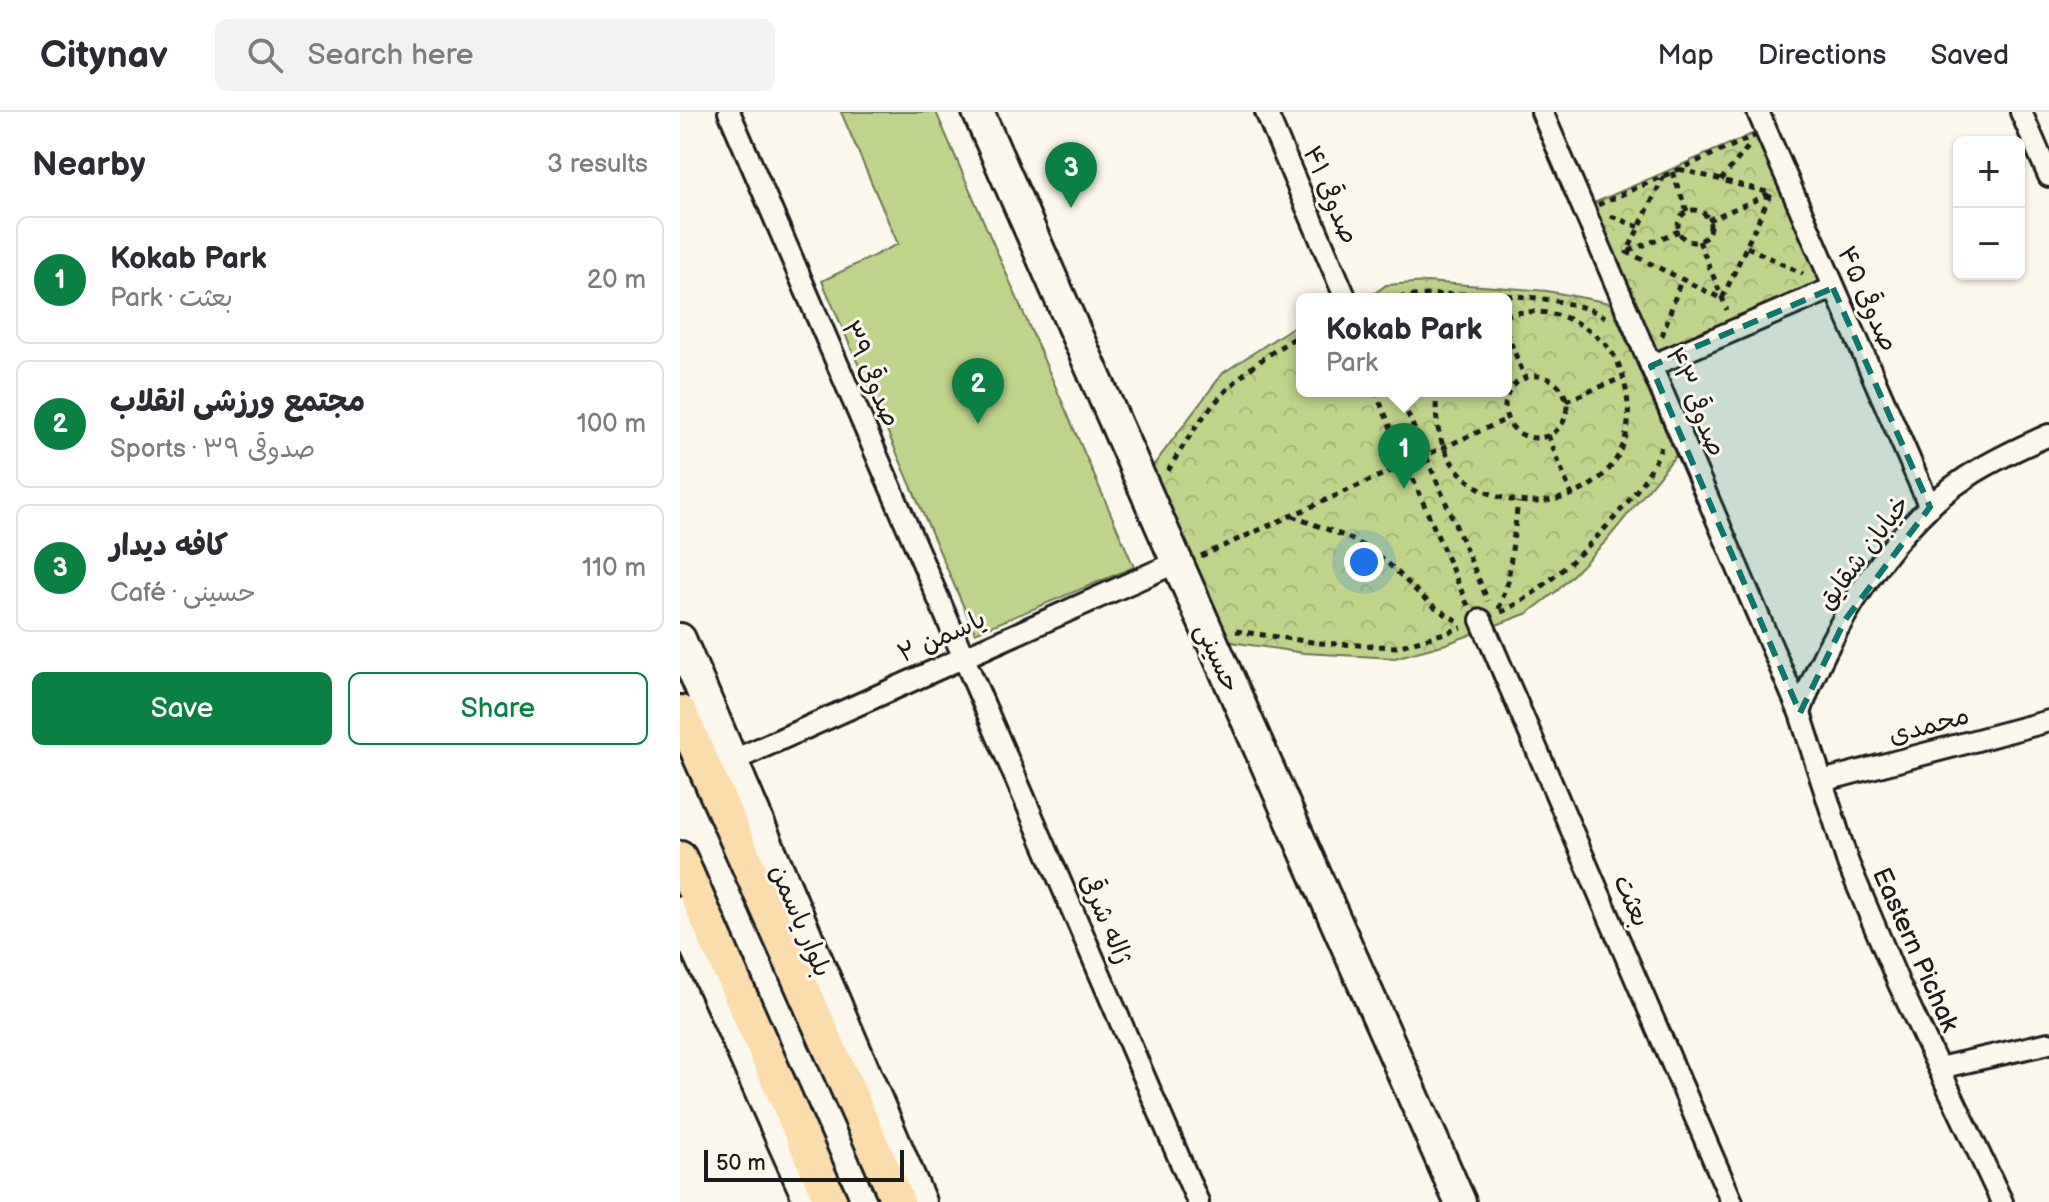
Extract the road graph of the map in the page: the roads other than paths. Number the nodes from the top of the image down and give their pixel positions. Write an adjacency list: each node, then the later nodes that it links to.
1 (729, 112): 16 (street, صدوقی ۳۹)
2 (978, 112): 13 (street, حسینی)
3 (1266, 112): 9 (street, صدوقی ۴۱)
4 (1542, 112): 10 (street, صدوقی ۴۳)
5 (2021, 112): 7 (street)
6 (1760, 124): 8 (street, صدوقی ۴۵)
7 (2049, 176)
8 (1828, 286): 10 (street); 12 (street, صدوقی ۴۵)
9 (1343, 293)
10 (1654, 362): 18 (street, صدوقی ۴۳)
11 (2049, 435): 12 (street, خیابان شقایق)
12 (1930, 507): 18 (street, خیابان شقایق)
13 (1190, 554): 16 (street, یاسمن ۲); 31 (street, حسینی)
14 (1478, 621): 32 (street, بعثت)
15 (680, 639): 20 (street, بلوار یاسمن)
16 (964, 656): 20 (street, یاسمن ۲); 30 (street, ژاله شرقی)
17 (680, 712): 28 (main road)
18 (1800, 713): 21 (street, Eastern Pichak)
19 (2049, 721): 21 (street, محمدی)
20 (732, 761): 29 (street, بلوار یاسمن)
21 (1822, 781): 25 (street, Eastern Pichak)
22 (682, 863): 27 (main road)
23 (680, 912): 26 (street)
24 (2049, 1043): 25 (street)
25 (1939, 1068): 33 (street, Eastern Pichak)
26 (810, 1202)
27 (831, 1202)
28 (898, 1202)
29 (920, 1202)
30 (1198, 1202)
31 (1460, 1202)
32 (1732, 1202)
33 (2002, 1202)

